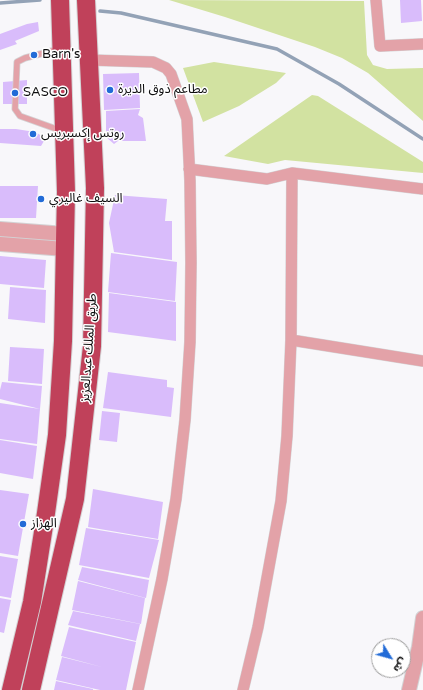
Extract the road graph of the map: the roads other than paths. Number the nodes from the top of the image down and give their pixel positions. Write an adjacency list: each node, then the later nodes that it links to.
1 (60, 0): 5 (highway, طريق الملك عبدالعزيز)
2 (86, 0): 6 (highway, طريق الملك عبدالعزيز)
3 (376, 0): 4 (street)
4 (423, 44)
5 (61, 48): 7 (highway, طريق الملك عبدالعزيز); 7 (lane)
6 (89, 60): 8 (street); 18 (highway, طريق الملك عبدالعزيز)
7 (64, 132): 12 (highway, طريق الملك عبدالعزيز)
8 (189, 169): 9 (street); 19 (street)
9 (292, 173): 10 (street); 14 (street)
10 (423, 189)
11 (0, 229): 12 (street)
12 (65, 242): 13 (street); 17 (highway, طريق الملك عبدالعزيز)
13 (0, 244)
14 (291, 340): 15 (street); 20 (street)
15 (423, 361)
16 (423, 618): 21 (street)
17 (11, 690)
18 (31, 690)
19 (138, 690)
20 (243, 690)
21 (410, 690)

